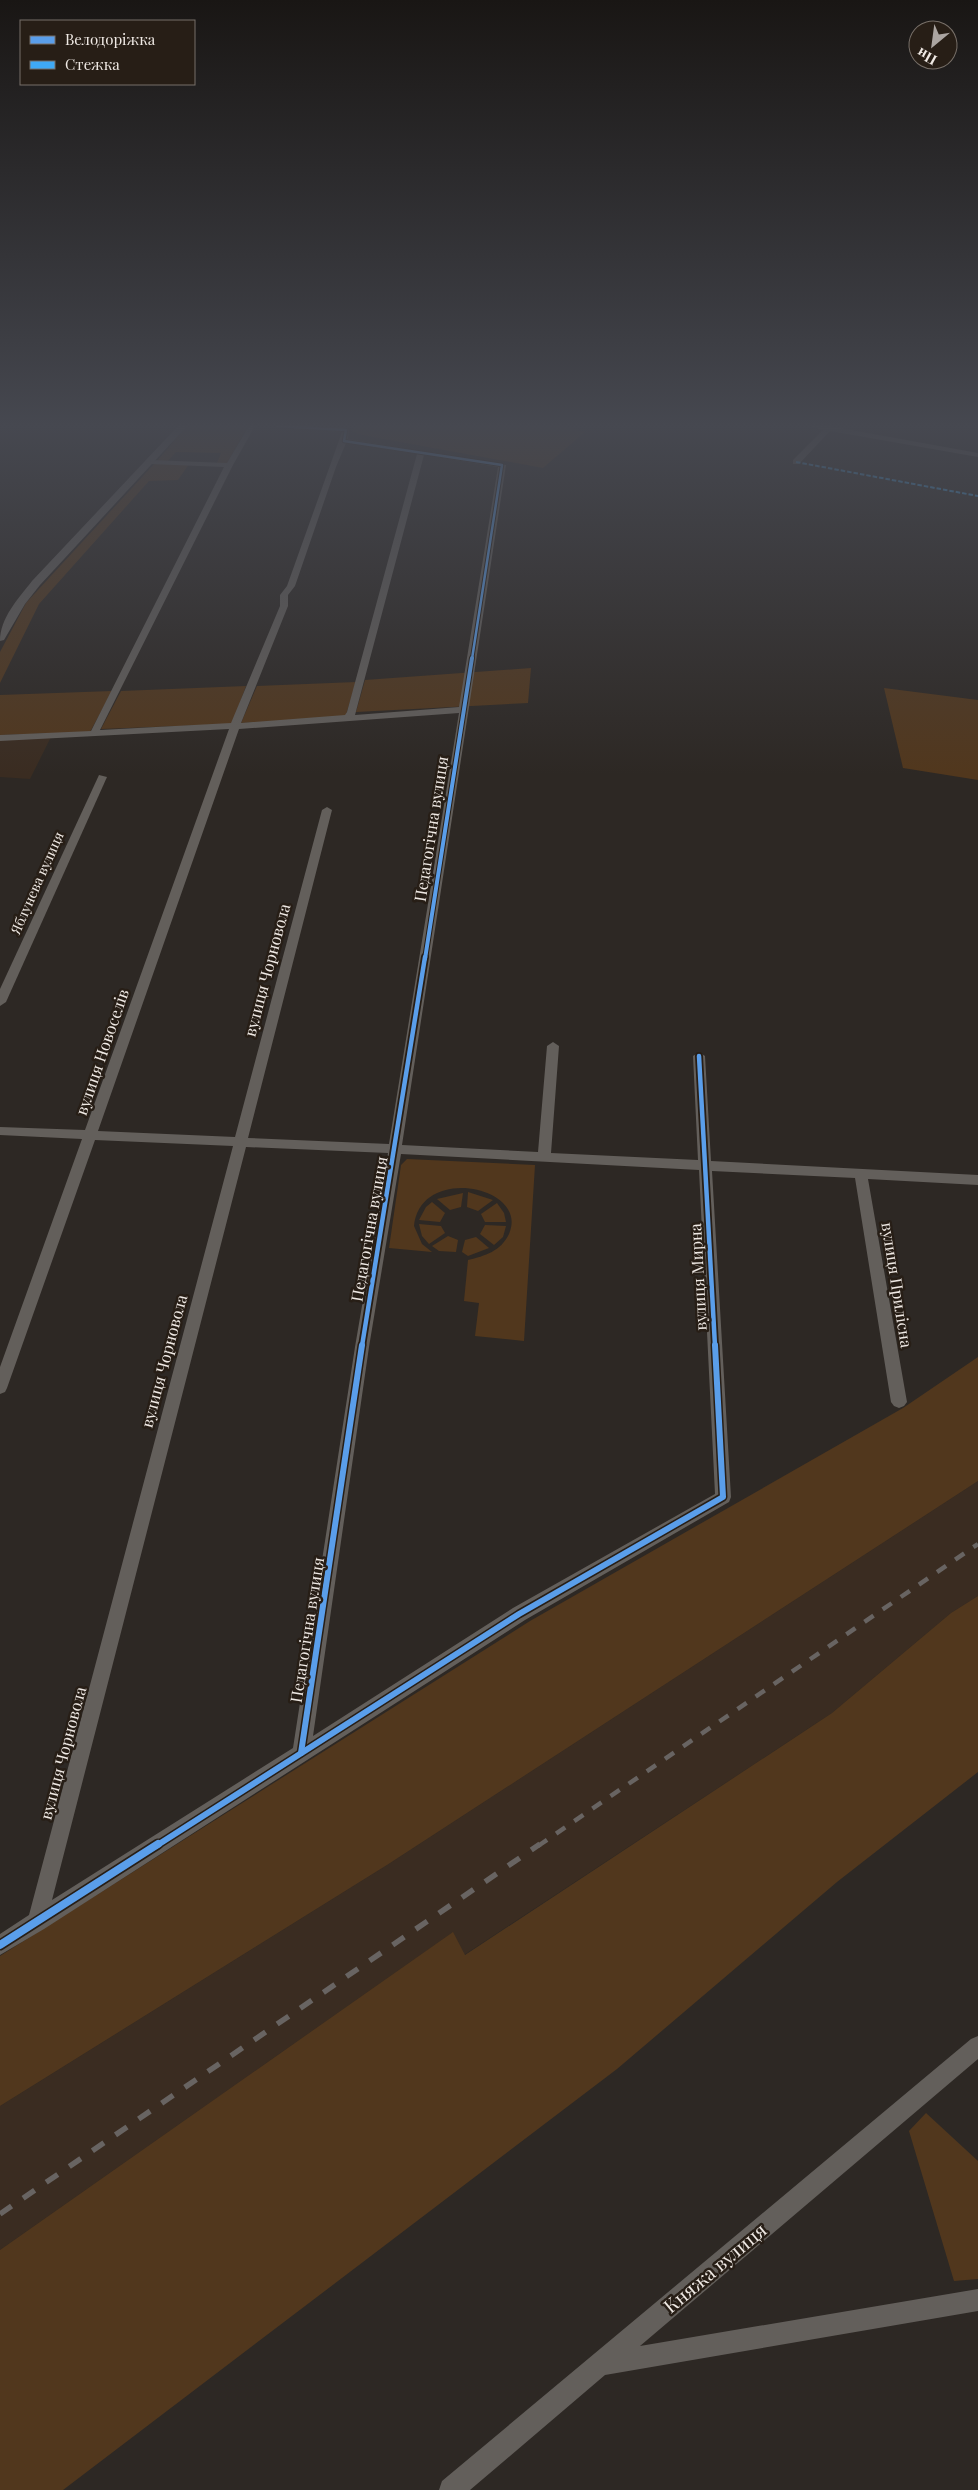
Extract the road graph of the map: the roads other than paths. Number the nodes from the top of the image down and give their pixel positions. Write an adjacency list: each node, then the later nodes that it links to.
1 (74, 542): 6 (street)
2 (190, 542): 10 (street)
3 (306, 542): 9 (street, вулиця Новоселів)
4 (397, 542): 8 (street)
5 (491, 542): 7 (street, Педагогічна вулиця)
6 (0, 638)
7 (462, 710): 8 (street); 20 (street, Педагогічна вулиця)
8 (348, 719): 9 (street)
9 (235, 726): 10 (street); 18 (street, вулиця Новоселів)
10 (94, 733): 11 (street)
11 (0, 738)
12 (102, 777): 14 (street, Яблунева вулиця)
13 (327, 810): 19 (street, вулиця Чорновола)
14 (0, 1002)
15 (553, 1046): 21 (street)
16 (699, 1056): 22 (street, вулиця Мирна)
17 (0, 1132): 18 (street)
18 (90, 1136): 19 (street); 25 (street, вулиця Новоселів)
19 (240, 1142): 20 (street); 28 (street, вулиця Чорновола)
20 (395, 1149): 21 (street); 27 (street, Педагогічна вулиця)
21 (544, 1157): 22 (street)
22 (704, 1166): 23 (street); 27 (street, вулиця Мирна)
23 (861, 1174): 24 (street); 26 (street, вулиця Прилісна)
24 (978, 1180)
25 (0, 1388)
26 (899, 1402)
27 (301, 1753): 28 (street)
28 (37, 1922): 29 (street)
29 (0, 1945)
30 (978, 2046): 32 (street, Княжа вулиця)
31 (978, 2300): 32 (street)
32 (601, 2364): 33 (street, Княжа вулиця)
33 (451, 2490)

